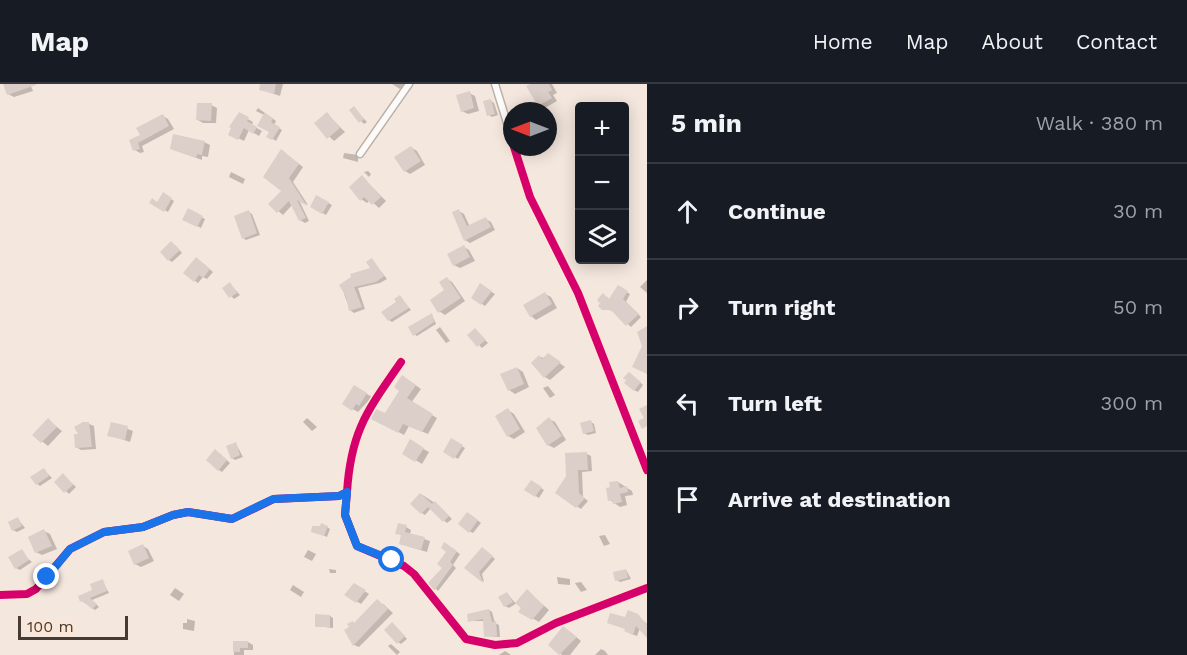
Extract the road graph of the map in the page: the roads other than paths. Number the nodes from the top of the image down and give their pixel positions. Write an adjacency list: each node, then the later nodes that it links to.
1 (409, 84): 4 (street)
2 (495, 84): 3 (street)
3 (503, 110)
4 (360, 154)
5 (517, 156): 7 (street)
6 (401, 362): 8 (street)
7 (647, 470)
8 (347, 492): 9 (street); 10 (street)
9 (647, 588)
10 (0, 595)

